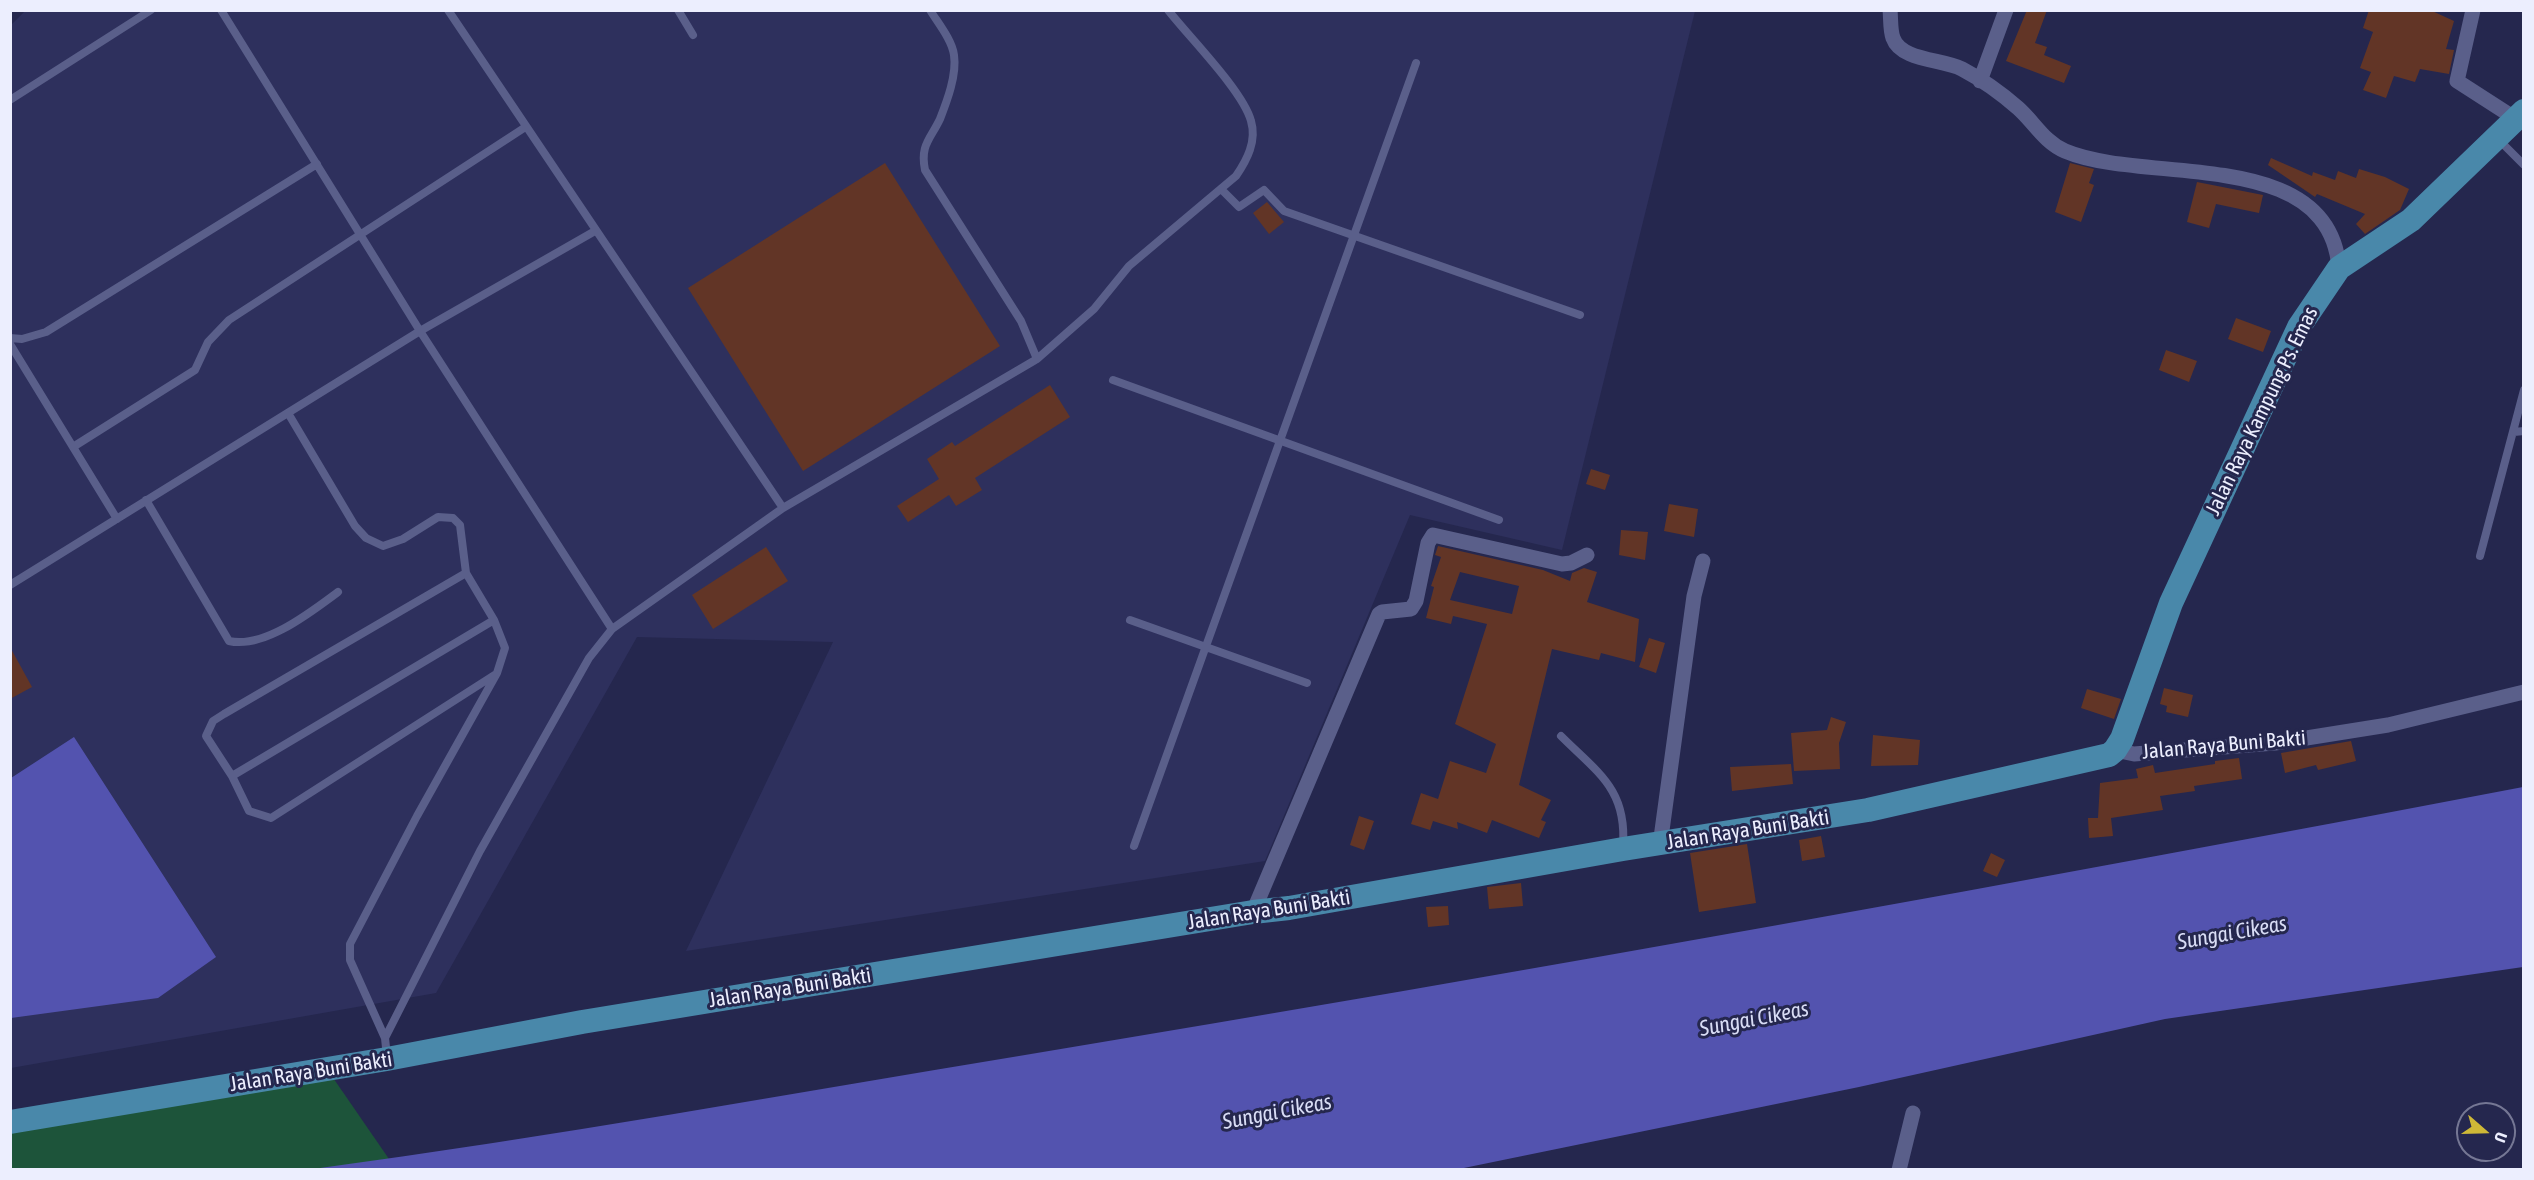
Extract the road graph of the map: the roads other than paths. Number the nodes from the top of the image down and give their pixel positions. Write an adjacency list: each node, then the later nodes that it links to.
1 (152, 10): 13 (lane)
2 (221, 10): 17 (lane)
3 (448, 10): 15 (lane)
4 (678, 10): 10 (lane)
5 (930, 10): 28 (lane)
6 (1168, 10): 19 (lane)
7 (1890, 10): 12 (street)
8 (2006, 10): 12 (street)
9 (2473, 10): 14 (street)
10 (693, 35)
11 (1416, 63): 22 (lane)
12 (1980, 81): 23 (street)
13 (10, 100)
14 (2519, 115): 16 (main road, Jalan Raya Kampung Ps. Emas)
15 (524, 128): 20 (lane); 21 (lane)
16 (2497, 138): 18 (lane); 23 (main road, Jalan Raya Kampung Ps. Emas)
17 (317, 164): 21 (lane); 26 (lane)
18 (2523, 165)
19 (1221, 189): 22 (lane); 28 (lane)
20 (595, 231): 25 (lane); 37 (lane)
21 (360, 234): 25 (lane); 35 (lane)
22 (1354, 235): 24 (lane); 34 (lane)
23 (2339, 268): 54 (main road, Jalan Raya Kampung Ps. Emas)
24 (1580, 315)
25 (420, 331): 31 (lane); 48 (lane)
26 (10, 338)
27 (10, 344): 35 (lane)
28 (1037, 359): 37 (lane)
29 (1113, 380): 34 (lane)
30 (2523, 390): 33 (lane)
31 (288, 413): 36 (lane); 43 (lane)
32 (2523, 431): 33 (lane)
33 (2514, 432): 41 (lane)
34 (1280, 441): 39 (lane); 49 (lane)
35 (73, 447): 38 (lane)
36 (146, 500): 38 (lane); 45 (lane)
37 (783, 508): 48 (lane)
38 (117, 519): 44 (lane)
39 (1499, 520)
40 (1587, 555): 59 (street)
41 (2480, 556)
42 (1703, 561): 56 (street)
43 (466, 573): 46 (lane); 55 (lane)
44 (10, 585)
45 (338, 592)
46 (494, 620): 50 (lane); 55 (lane)
47 (1130, 620): 49 (lane)
48 (612, 629): 60 (lane)
49 (1205, 647): 51 (lane); 57 (lane)
50 (497, 674): 55 (lane); 60 (lane)
51 (1307, 683)
52 (2523, 692): 54 (street, Jalan Raya Buni Bakti)
53 (1561, 736): 58 (lane)
54 (2115, 750): 56 (main road, Jalan Raya Buni Bakti)
55 (232, 776)
56 (1660, 845): 58 (main road, Jalan Raya Buni Bakti)
57 (1134, 846)
58 (1623, 849): 59 (main road, Jalan Raya Buni Bakti)
59 (1253, 912): 60 (main road, Jalan Raya Buni Bakti)
60 (386, 1049): 62 (main road, Jalan Raya Buni Bakti)
61 (1913, 1113): 63 (street)
62 (10, 1122)
63 (1899, 1170)

